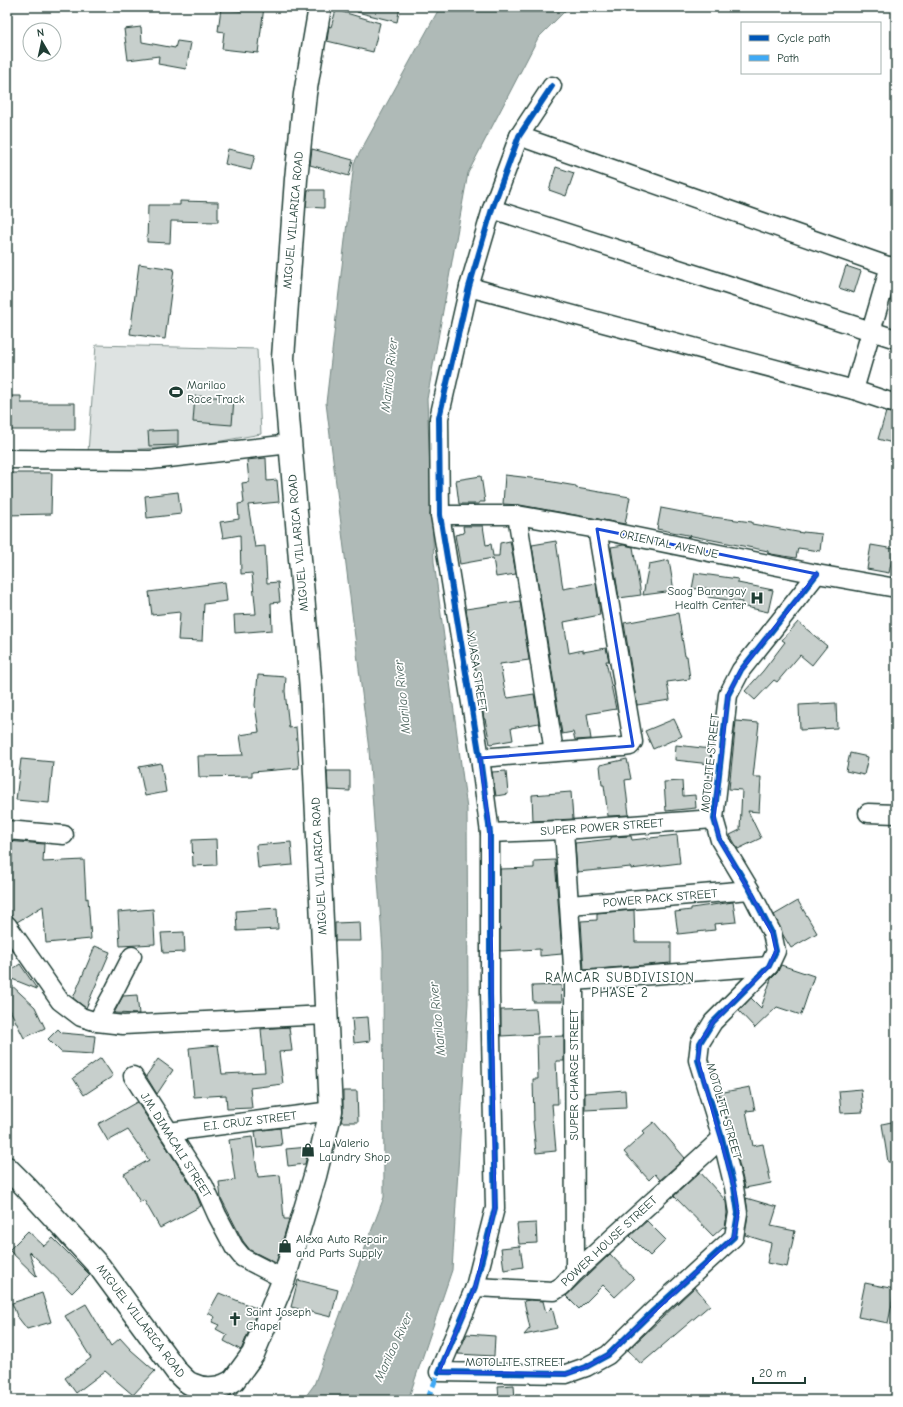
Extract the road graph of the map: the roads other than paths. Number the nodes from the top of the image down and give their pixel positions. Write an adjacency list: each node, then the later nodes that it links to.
1 (320, 7): 11 (main road, MIGUEL VILLARICA ROAD)
2 (552, 86): 3 (street, YUASA STREET)
3 (519, 136): 4 (street, YUASA STREET); 5 (street)
4 (492, 209): 6 (street, YUASA STREET); 7 (street)
5 (893, 267): 7 (street)
6 (469, 287): 9 (street); 13 (street, YUASA STREET)
7 (872, 331): 8 (street); 9 (street)
8 (896, 339)
9 (854, 390): 10 (street)
10 (896, 404)
11 (290, 444): 12 (street); 33 (main road, MIGUEL VILLARICA ROAD)
12 (7, 459)
13 (440, 515): 14 (street, ORIENTAL AVENUE); 19 (street, YUASA STREET)
14 (518, 515): 15 (street, ORIENTAL AVENUE); 18 (street)
15 (597, 529): 16 (street, ORIENTAL AVENUE); 18 (street)
16 (817, 574): 17 (street, ORIENTAL AVENUE); 22 (street, MOTOLITE STREET)
17 (896, 588)
18 (554, 752): 19 (street)
19 (480, 758): 25 (street, YUASA STREET)
20 (868, 813): 21 (street)
21 (896, 814)
22 (714, 819): 24 (street, SUPER POWER STREET); 27 (street, MOTOLITE STREET)
23 (7, 830): 26 (street)
24 (564, 830): 25 (street, SUPER POWER STREET); 28 (street, SUPER CHARGE STREET)
25 (490, 833): 42 (street, YUASA STREET)
26 (64, 835)
27 (750, 890): 28 (street, POWER PACK STREET); 31 (street, MOTOLITE STREET)
28 (570, 905): 32 (street, SUPER CHARGE STREET)
29 (7, 925): 34 (street)
30 (132, 956): 34 (street)
31 (769, 966): 32 (street); 38 (street, MOTOLITE STREET)
32 (574, 981): 40 (street, SUPER CHARGE STREET)
33 (326, 1015): 34 (street); 36 (main road, MIGUEL VILLARICA ROAD)
34 (97, 1022)
35 (133, 1076): 37 (street, J.M. DIMACALI STREET)
36 (331, 1110): 37 (street, E.I. CRUZ STREET); 41 (main road, MIGUEL VILLARICA ROAD)
37 (169, 1132): 41 (street, J.M. DIMACALI STREET)
38 (722, 1138): 40 (street, POWER HOUSE STREET); 43 (street, MOTOLITE STREET)
39 (7, 1168): 44 (main road, MIGUEL VILLARICA ROAD)
40 (575, 1272): 42 (street, POWER HOUSE STREET)
41 (284, 1279): 44 (main road, MIGUEL VILLARICA ROAD)
42 (475, 1287): 43 (street, YUASA STREET)
43 (439, 1372)
44 (212, 1394)

